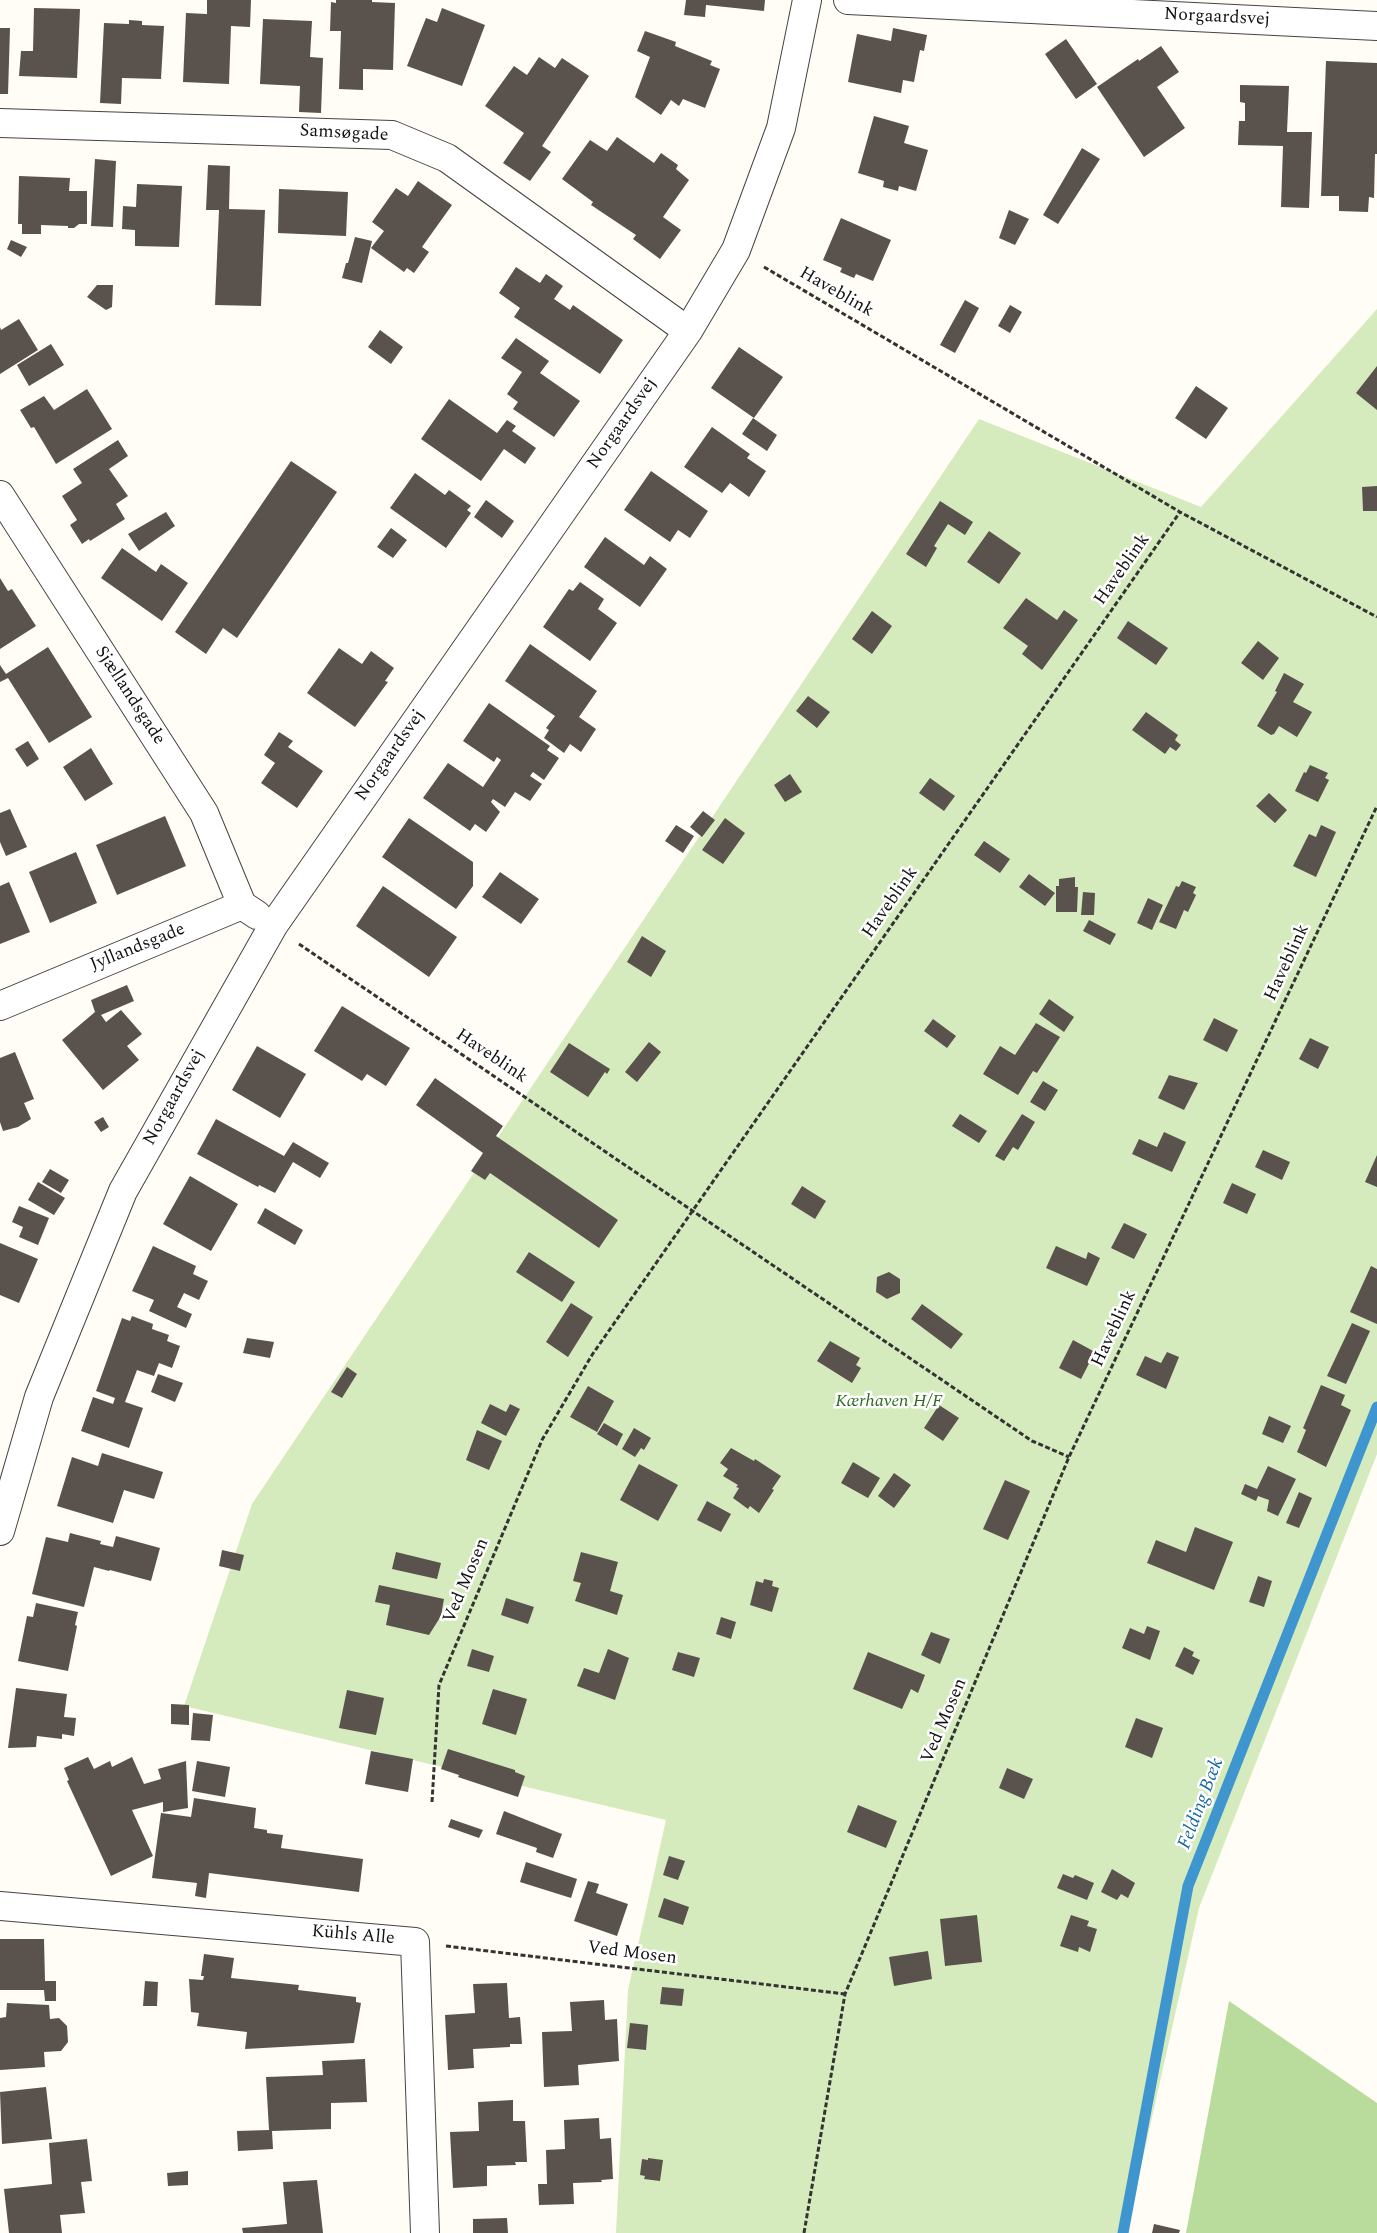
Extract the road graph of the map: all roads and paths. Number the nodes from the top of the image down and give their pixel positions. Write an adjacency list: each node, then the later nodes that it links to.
1 (807, 0): 5 (street, Norgaardsvej)
2 (848, 0): 3 (street, Norgaardsvej)
3 (1377, 26)
4 (0, 123): 6 (street, Samsøgade)
5 (736, 250): 6 (street, Norgaardsvej); 8 (path, Haveblink)
6 (688, 331): 12 (street, Norgaardsvej)
7 (0, 495): 11 (street, Sjællandsgade)
8 (1180, 512): 9 (path, Haveblink); 14 (path, Haveblink)
9 (1377, 617)
10 (1377, 806): 15 (path, Haveblink)
11 (242, 905): 12 (street); 13 (street, Jyllandsgade)
12 (273, 926): 14 (path, Haveblink); 17 (street, Norgaardsvej)
13 (0, 1006)
14 (694, 1211): 15 (path, Haveblink); 16 (path, Haveblink)
15 (1069, 1457): 21 (path, Ved Mosen)
16 (509, 1518): 18 (path, Ved Mosen)
17 (0, 1531)
18 (432, 1802)
19 (0, 1906): 20 (street, Kühls Alle)
20 (415, 1942): 21 (path, Ved Mosen); 22 (street, Kühls Alle)
21 (845, 1994): 23 (path, Ved Mosen)
22 (425, 2233)
23 (804, 2233)

